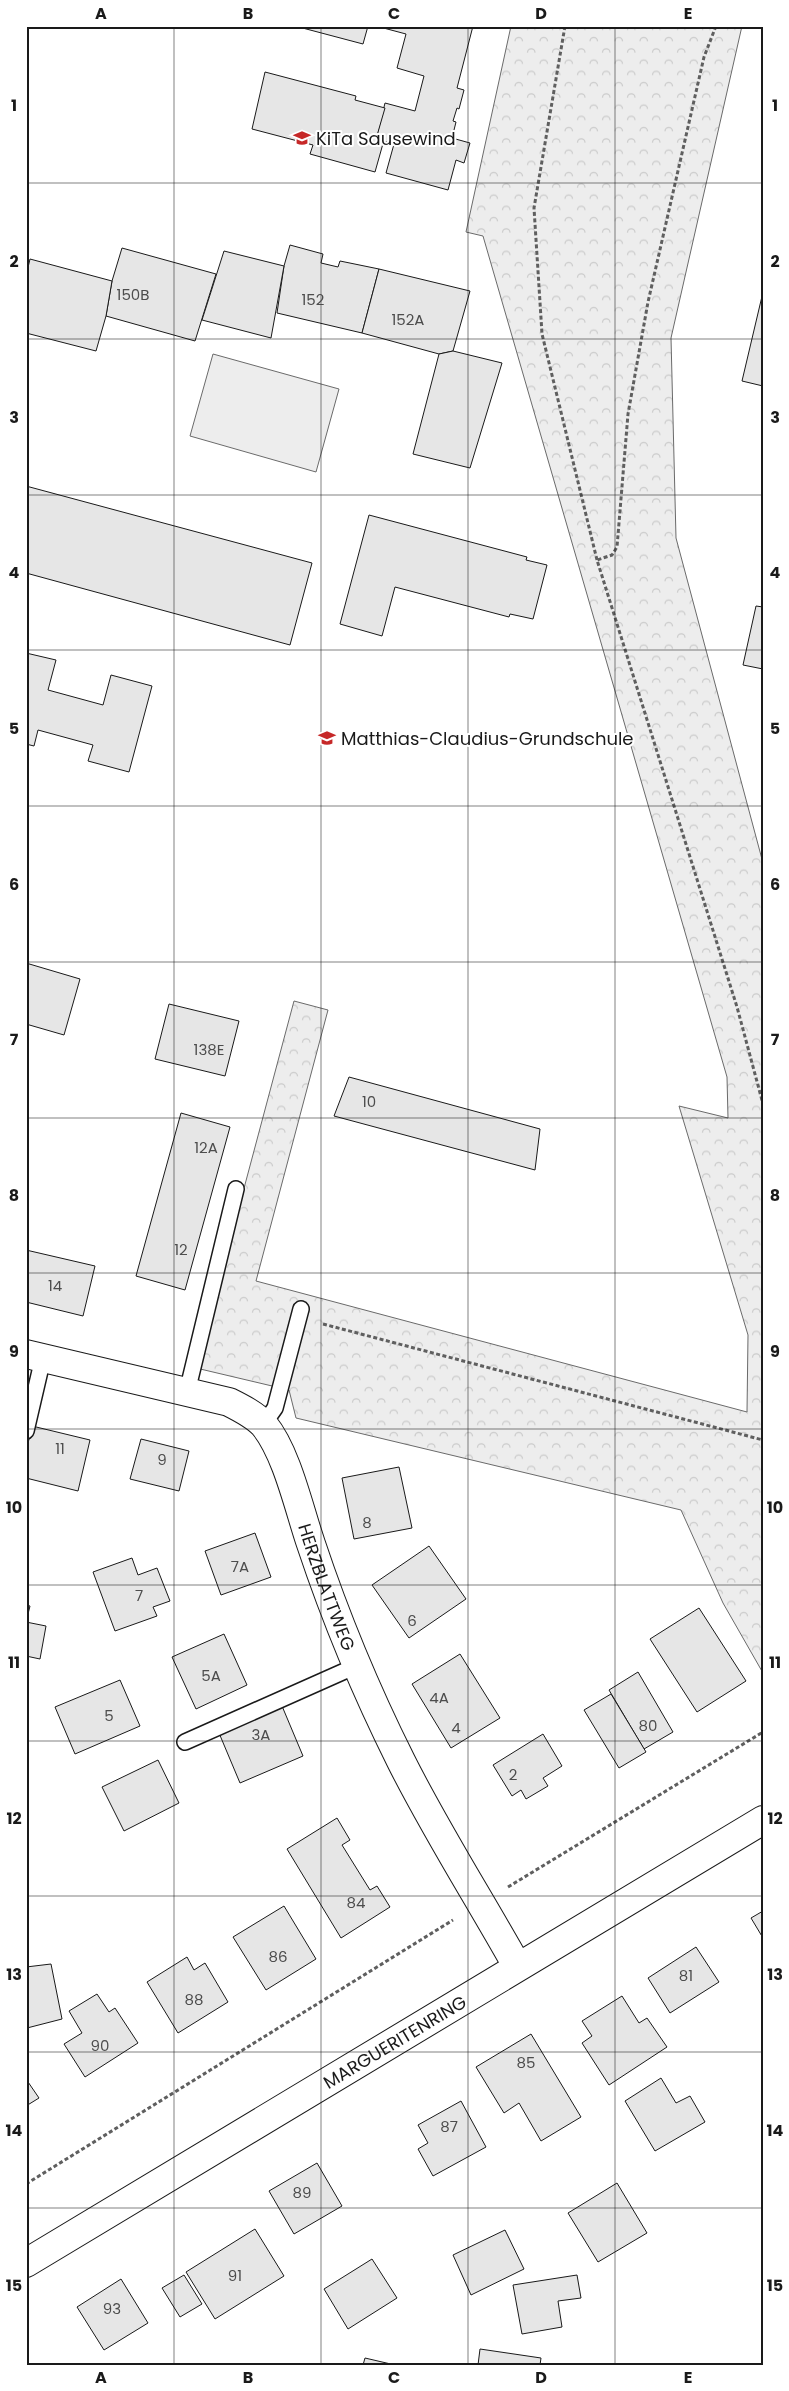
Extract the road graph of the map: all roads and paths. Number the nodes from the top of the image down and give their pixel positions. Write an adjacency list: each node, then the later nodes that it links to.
1 (565, 26): 3 (path)
2 (716, 26): 3 (path)
3 (598, 560): 4 (path)
4 (763, 1104)
5 (236, 1189): 8 (lane)
6 (300, 1314): 9 (lane); 11 (path)
7 (35, 1356): 8 (street, HERZBLATTWEG); 10 (lane)
8 (187, 1392): 9 (street, HERZBLATTWEG)
9 (263, 1425): 12 (street, HERZBLATTWEG)
10 (26, 1431)
11 (763, 1440)
12 (356, 1666): 14 (lane); 18 (street, HERZBLATTWEG)
13 (763, 1732): 16 (path)
14 (185, 1742)
15 (763, 1820): 18 (street, MARGUERITENRING)
16 (507, 1887)
17 (457, 1918): 19 (path)
18 (517, 1966): 20 (street, MARGUERITENRING)
19 (26, 2184)
20 (26, 2262)

